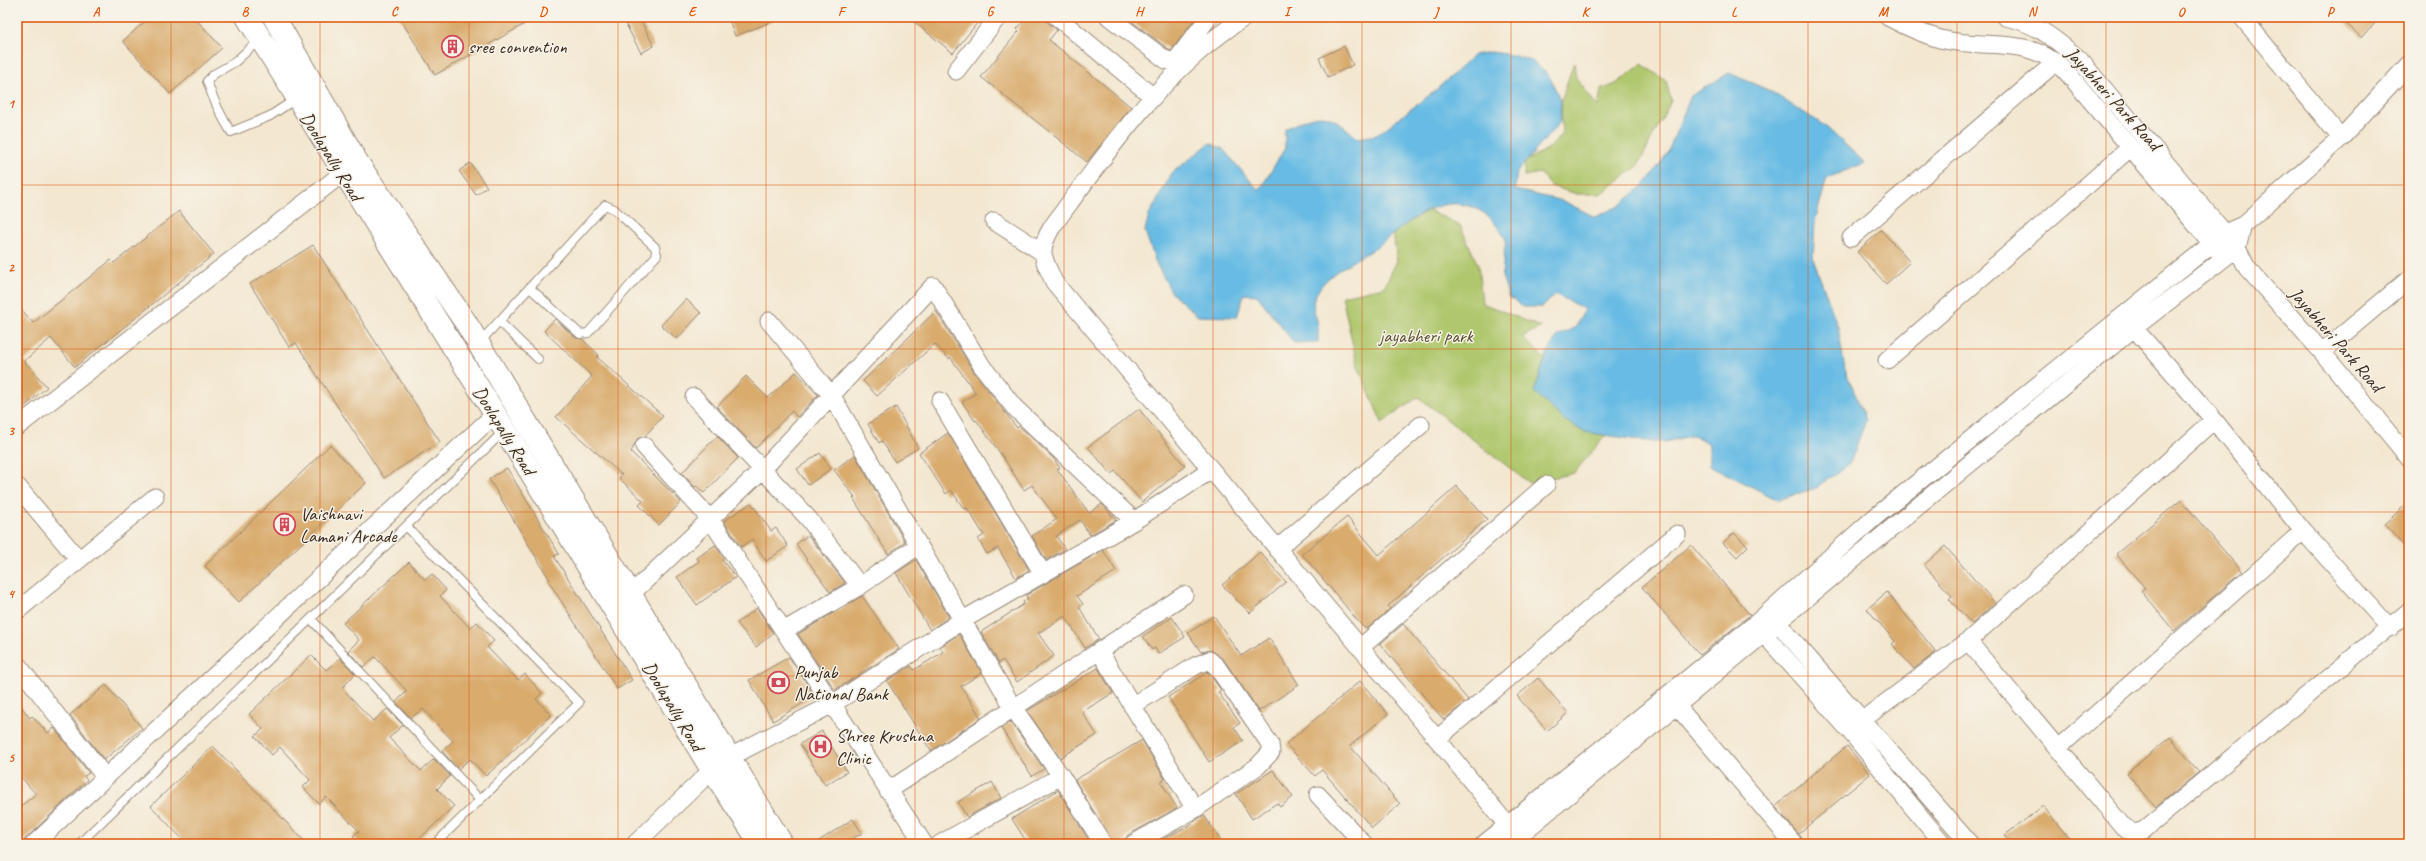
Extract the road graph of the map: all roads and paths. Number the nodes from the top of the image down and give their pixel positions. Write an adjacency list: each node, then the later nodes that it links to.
1 (247, 17): 11 (main road, Doolapally Road)
2 (998, 17): 15 (street)
3 (1109, 17): 12 (street)
4 (1209, 17): 12 (street)
5 (1245, 17): 12 (street)
6 (1888, 17): 13 (street, Jayabheri Park Road)
7 (2005, 17): 24 (street, Jayabheri Park Road)
8 (2242, 17): 18 (street)
9 (275, 18): 32 (main road, Doolapally Road)
10 (1066, 20): 16 (street)
11 (260, 39): 17 (main road, Doolapally Road); 17 (lane)
12 (1196, 44): 16 (street)
13 (2056, 62): 19 (street, Jayabheri Park Road); 23 (street)
14 (2409, 64): 18 (street)
15 (956, 72)
16 (1152, 96): 25 (street)
17 (297, 98): 20 (main road, Doolapally Road)
18 (2341, 138): 22 (street)
19 (2130, 148): 24 (street, Jayabheri Park Road); 35 (street)
20 (342, 173): 40 (main road, Doolapally Road); 42 (street)
21 (994, 221): 25 (street)
22 (2243, 225): 24 (street); 26 (street)
23 (1851, 238)
24 (2218, 238): 26 (street, Jayabheri Park Road); 64 (street)
25 (1042, 252): 46 (street)
26 (2230, 252): 31 (street); 33 (street, Jayabheri Park Road)
27 (2409, 279): 33 (street)
28 (530, 288): 28 (lane); 29 (lane)
29 (499, 321): 32 (lane); 34 (lane)
30 (769, 321): 36 (street)
31 (2134, 328): 39 (street); 64 (street)
32 (478, 344): 60 (main road, Doolapally Road)
33 (2322, 352): 44 (street, Jayabheri Park Road)
34 (538, 359)
35 (1887, 360)
36 (832, 396): 45 (street); 51 (street); 55 (street)
37 (694, 397): 45 (street)
38 (940, 401): 58 (street)
39 (2214, 420): 53 (street); 70 (street)
40 (500, 422): 52 (lane); 81 (main road, Doolapally Road); 83 (street)
41 (1421, 425): 56 (street)
42 (17, 427)
43 (644, 446): 50 (street)
44 (2409, 457)
45 (762, 470): 50 (street); 59 (street)
46 (1211, 470): 51 (street); 56 (street)
47 (1546, 485): 71 (street)
48 (17, 486): 57 (street)
49 (155, 497): 57 (street)
50 (711, 520): 60 (street); 69 (street)
51 (1134, 521): 58 (street)
52 (406, 526): 65 (lane); 86 (lane)
53 (2303, 531): 67 (street); 80 (street)
54 (1677, 534): 79 (street)
55 (919, 545): 59 (street); 66 (street)
56 (1276, 549): 71 (street)
57 (79, 560): 62 (street)
58 (1043, 574): 66 (street)
59 (860, 586): 69 (street)
60 (631, 594): 81 (main road, Doolapally Road)
61 (1184, 595): 72 (street)
62 (17, 611)
63 (2409, 611): 67 (street)
64 (1772, 617): 68 (street); 78 (street)
65 (310, 619): 86 (lane); 90 (lane)
66 (963, 620): 75 (street); 77 (street)
67 (2390, 628): 80 (street)
68 (1759, 629): 74 (street); 78 (street)
69 (786, 630): 75 (street)
70 (1968, 641): 78 (street); 80 (street)
71 (1360, 648): 79 (street)
72 (1100, 652): 76 (street); 77 (street)
73 (17, 664): 83 (street)
74 (1673, 700): 88 (street); 101 (street)
75 (830, 705): 81 (street); 84 (street)
76 (1132, 706): 87 (street); 87 (street)
77 (1014, 709): 82 (street); 84 (street)
78 (1855, 725): 102 (street); 103 (street)
79 (1437, 738): 88 (street)
80 (2058, 748)
81 (720, 764): 92 (street); 93 (main road, Doolapally Road); 94 (main road, Doolapally Road)
82 (1061, 776): 96 (street); 97 (street)
83 (105, 777): 89 (street)
84 (888, 791): 95 (street)
85 (1318, 796): 99 (street)
86 (480, 800): 91 (lane)
87 (1195, 809): 98 (street)
88 (1511, 835): 100 (street)
89 (34, 844)
90 (79, 844)
91 (435, 844)
92 (635, 844)
93 (761, 844)
94 (782, 844)
95 (924, 844)
96 (940, 844)
97 (1103, 844)
98 (1133, 844)
99 (1364, 844)
100 (1484, 844)
101 (1794, 844)
102 (1943, 844)
103 (1970, 844)

